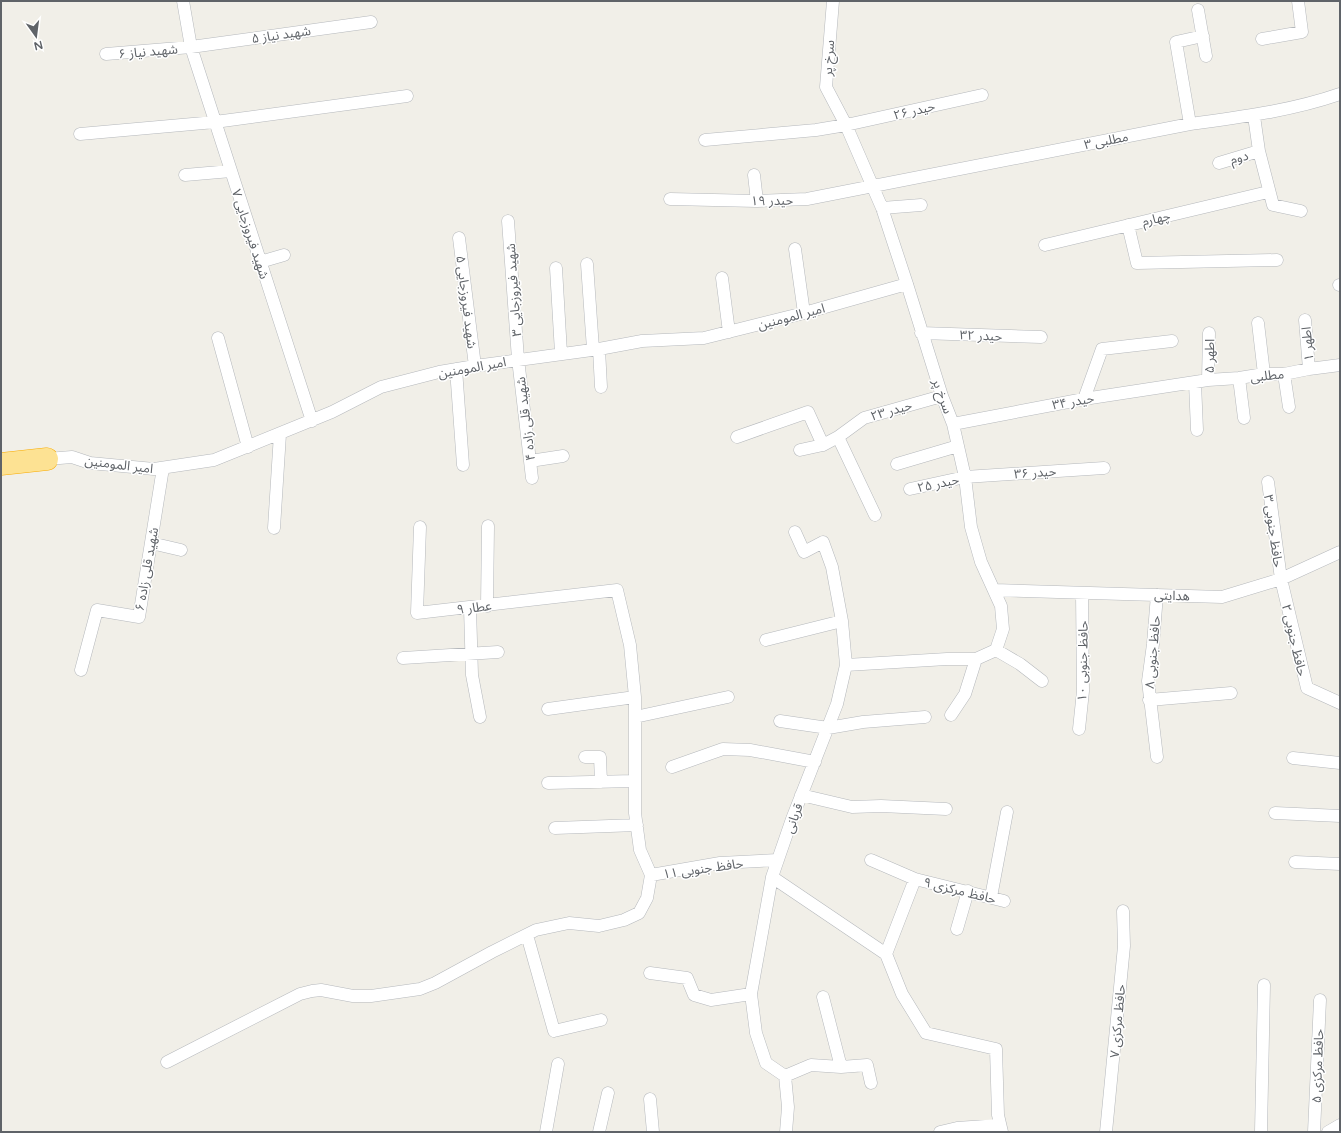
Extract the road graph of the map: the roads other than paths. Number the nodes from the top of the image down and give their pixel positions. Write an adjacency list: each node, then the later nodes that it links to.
1 (183, 1): 8 (street, شهید فیروزجایی ۷)
2 (833, 1): 17 (street, سرخ پر)
3 (1298, 1): 7 (street)
4 (1198, 10): 6 (street)
5 (371, 22): 8 (street, شهید نیاز ۵)
6 (1203, 36): 10 (street); 16 (street)
7 (1262, 39)
8 (191, 47): 9 (street, شهید نیاز ۶); 15 (street, شهید فیروزجایی ۷)
9 (106, 54)
10 (1206, 56)
11 (1340, 94): 14 (street, مطلبی ۳)
12 (982, 95): 17 (street, حیدر ۲۶)
13 (407, 96): 15 (street)
14 (1254, 116): 16 (street, مطلبی ۳); 20 (street)
15 (215, 122): 18 (street); 22 (street, شهید فیروزجایی ۷)
16 (1190, 124): 25 (street, مطلبی ۳)
17 (846, 126): 19 (street, حیدر ۲۶); 25 (street, سرخ پر)
18 (80, 134)
19 (705, 140)
20 (1259, 151): 21 (street, دوم); 26 (street)
21 (1219, 163)
22 (231, 171): 23 (street); 39 (street, شهید فیروزجایی ۷)
23 (185, 175)
24 (754, 175): 28 (street)
25 (872, 185): 28 (street, حیدر ۱۹); 30 (street, سرخ پر)
26 (1268, 192): 31 (street); 33 (street, چهارم)
27 (670, 199): 28 (street, حیدر ۱۹)
28 (757, 201)
29 (921, 205): 30 (street)
30 (882, 208): 43 (street, سرخ پر)
31 (1301, 211)
32 (508, 221): 55 (street, شهید فیروزجایی ۳)
33 (1128, 225): 35 (street, چهارم); 38 (street)
34 (459, 238): 56 (street, شهید فیروزجایی ۵)
35 (1045, 245)
36 (795, 249): 44 (street)
37 (284, 255): 39 (street)
38 (1277, 260)
39 (260, 262): 70 (street, شهید فیروزجایی ۷)
40 (587, 264): 53 (street)
41 (556, 268): 54 (street)
42 (722, 278): 47 (street)
43 (907, 284): 44 (street, امیر المومنین); 48 (street, سرخ پر)
44 (804, 313): 47 (street, امیر المومنین)
45 (1305, 320): 59 (street, اطهر ۱)
46 (1258, 323): 60 (street)
47 (729, 332): 53 (street, امیر المومنین)
48 (921, 333): 50 (street, حیدر ۳۲); 66 (street, سرخ پر)
49 (1209, 333): 63 (street, اطهر ۵)
50 (1041, 337)
51 (218, 338): 78 (street)
52 (1172, 341): 67 (street)
53 (596, 349): 54 (street, امیر المومنین); 65 (street)
54 (561, 353): 55 (street, امیر المومنین)
55 (518, 359): 56 (street, امیر المومنین); 82 (street, شهید قلی زاده ۴)
56 (475, 366): 58 (street, امیر المومنین)
57 (1340, 366): 59 (street, مطلبی)
58 (456, 369): 70 (street, امیر المومنین); 85 (street)
59 (1309, 369): 61 (street, مطلبی)
60 (1264, 374): 61 (street, مطلبی); 62 (street, مطلبی)
61 (1284, 374): 68 (street)
62 (1239, 378): 63 (street, مطلبی); 69 (street)
63 (1208, 380): 64 (street, مطلبی)
64 (1194, 383): 67 (street, حیدر ۳۴); 72 (street)
65 (601, 387)
66 (942, 396): 71 (street, سرخ پر); 75 (street, حیدر ۲۳)
67 (1084, 399): 71 (street, حیدر ۳۴)
68 (1289, 407)
69 (1244, 418)
70 (312, 421): 73 (street, امیر المومنین)
71 (953, 424): 77 (street, سرخ پر)
72 (1197, 430)
73 (280, 434): 78 (street, امیر المومنین); 95 (street)
74 (737, 437): 76 (street)
75 (838, 437): 76 (street, حیدر ۲۳); 92 (street)
76 (824, 445): 79 (street, حیدر ۲۳)
77 (958, 446): 84 (street); 88 (street, سرخ پر)
78 (248, 447): 86 (street, امیر المومنین)
79 (800, 450)
80 (563, 456): 82 (street)
81 (47, 460): 83 (highway); 86 (street, امیر المومنین)
82 (530, 460): 89 (street, شهید قلی زاده ۴)
83 (1, 464)
84 (897, 464)
85 (464, 465)
86 (164, 468): 97 (street, شهید قلی زاده ۶)
87 (1104, 468): 88 (street, حیدر ۳۶)
88 (965, 477): 91 (street, حیدر ۲۵); 101 (street, سرخ پر)
89 (532, 478)
90 (1268, 482): 100 (street, حافظ جنوبی ۳)
91 (910, 489)
92 (874, 515)
93 (488, 526): 104 (street)
94 (420, 527): 105 (street, عطار ۹)
95 (274, 528)
96 (795, 532): 106 (street, قربانی)
97 (151, 543): 98 (street); 114 (street, شهید قلی زاده ۶)
98 (181, 550)
99 (1340, 552): 100 (street, هدایتی)
100 (1281, 579): 103 (street, هدایتی); 120 (street, حافظ جنوبی ۲)
101 (995, 590): 102 (street, هدایتی); 108 (street, سرخ پر)
102 (1082, 593): 103 (street, هدایتی); 128 (street, حافظ جنوبی ۱۰)
103 (1157, 595): 119 (street, حافظ جنوبی ۸)
104 (487, 606): 105 (street, عطار ۹); 117 (street, عطار ۹)
105 (470, 608): 110 (street)
106 (842, 621): 107 (street); 113 (street, قربانی)
107 (766, 640)
108 (996, 650): 112 (street); 115 (street)
109 (498, 652): 110 (street)
110 (472, 653): 111 (street); 123 (street)
111 (403, 658)
112 (976, 659): 113 (street); 122 (street)
113 (846, 665): 127 (street, قربانی)
114 (81, 670)
115 (1042, 681)
116 (1231, 694): 119 (street)
117 (635, 697): 121 (street); 124 (street)
118 (728, 697): 124 (street)
119 (1149, 700): 130 (street, حافظ جنوبی ۸)
120 (1340, 703)
121 (548, 709)
122 (951, 715)
123 (480, 717)
124 (635, 717): 135 (street)
125 (925, 718): 127 (street)
126 (780, 721): 127 (street)
127 (828, 728): 132 (street, قربانی)
128 (1079, 729)
129 (585, 757): 136 (street)
130 (1157, 757)
131 (1293, 758): 133 (street)
132 (815, 762): 134 (street); 138 (street, قربانی)
133 (1340, 763)
134 (672, 767)
135 (634, 781): 136 (street); 143 (street)
136 (601, 782): 137 (street)
137 (548, 783)
138 (802, 795): 139 (street); 145 (street, قربانی)
139 (946, 809)
140 (1007, 812): 153 (street)
141 (1275, 813): 142 (street)
142 (1340, 816)
143 (637, 825): 144 (street); 149 (street)
144 (556, 828)
145 (778, 860): 149 (street, حافظ جنوبی ۱۱); 150 (street, قربانی)
146 (871, 860): 151 (street, حافظ مرکزی ۹)
147 (1294, 862): 148 (street)
148 (1340, 864)
149 (651, 875): 157 (street)
150 (772, 877): 158 (street); 161 (street, قربانی)
151 (915, 879): 152 (street, حافظ مرکزی ۹); 158 (street, حافظ مرکزی ۹)
152 (968, 892): 153 (street, حافظ مرکزی ۹); 156 (street)
153 (991, 897): 154 (street, حافظ مرکزی ۹)
154 (1004, 901)
155 (1123, 910): 179 (street, حافظ مرکزی ۷)
156 (957, 929)
157 (527, 935): 164 (street); 165 (street)
158 (886, 954): 173 (street)
159 (650, 973): 161 (street)
160 (1264, 985): 180 (street)
161 (751, 994): 168 (street, قربانی)
162 (823, 997): 167 (street)
163 (1320, 1000): 181 (street, حافظ مرکزی ۵)
164 (601, 1020)
165 (167, 1062)
166 (558, 1064): 174 (street)
167 (841, 1067): 168 (street); 169 (street)
168 (785, 1076): 177 (street)
169 (871, 1083)
170 (608, 1094): 175 (street)
171 (650, 1099): 176 (street)
172 (1340, 1125): 182 (street)
173 (1001, 1128): 178 (street)
174 (546, 1132)
175 (599, 1132)
176 (652, 1132)
177 (786, 1132)
178 (940, 1132)
179 (1106, 1132)
180 (1261, 1132)
181 (1314, 1132)
182 (1328, 1132)

